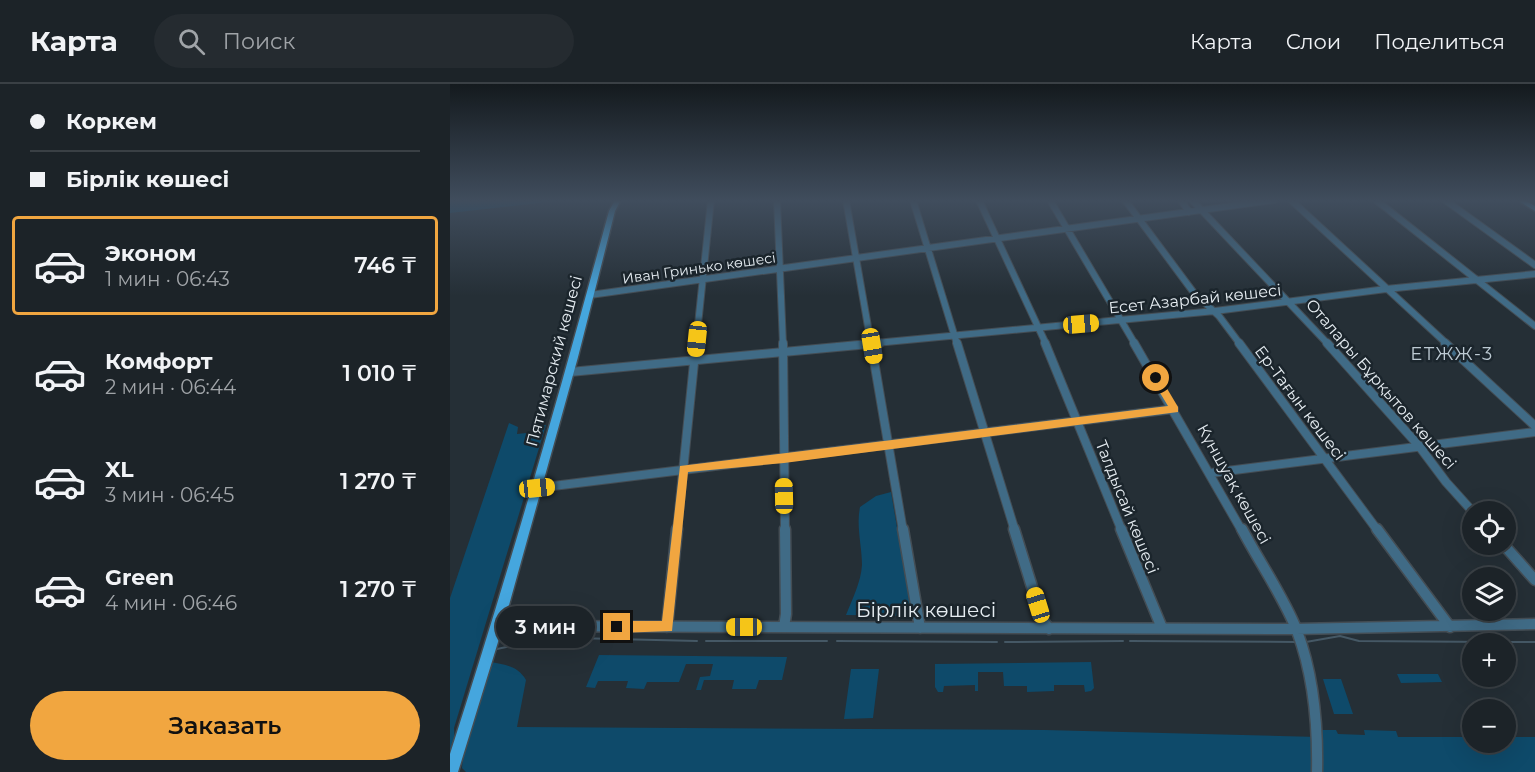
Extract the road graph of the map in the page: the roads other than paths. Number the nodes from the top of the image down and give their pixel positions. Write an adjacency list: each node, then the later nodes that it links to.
1 (607, 232): 23 (main road, Пятимарский көшесі)
2 (708, 232): 20 (street)
3 (778, 232): 18 (street)
4 (851, 232): 16 (street)
5 (923, 232): 15 (street)
6 (995, 232): 14 (street, Талдысай көшесі)
7 (1037, 232): 14 (street, Иван Гринько көшесі)
8 (1068, 232): 26 (street, Күншуақ көшесі)
9 (1149, 232): 25 (street, Ер-Тағын көшесі)
10 (1224, 232): 24 (street, Оталары Бұрқытов көшесі)
11 (1325, 232): 22 (street)
12 (1417, 232): 21 (street)
13 (1489, 232): 17 (street)
14 (998, 238): 15 (street, Иван Гринько көшесі); 28 (street, Талдысай көшесі)
15 (928, 248): 16 (street, Иван Гринько көшесі); 29 (street)
16 (856, 261): 18 (street, Иван Гринько көшесі); 30 (street)
17 (1535, 265)
18 (780, 269): 20 (street, Иван Гринько көшесі); 31 (street)
19 (1535, 274): 21 (street, Есет Азарбай көшесі)
20 (704, 280): 23 (street, Иван Гринько көшесі); 32 (street)
21 (1478, 280): 22 (street, Есет Азарбай көшесі); 27 (street)
22 (1386, 289): 24 (street, Есет Азарбай көшесі); 36 (street)
23 (590, 296): 33 (main road, Пятимарский көшесі)
24 (1289, 302): 25 (street, Есет Азарбай көшесі); 40 (street, Оталары Бұрқытов көшесі)
25 (1215, 310): 26 (street, Есет Азарбай көшесі); 42 (street, Ер-Тағын көшесі)
26 (1122, 320): 28 (street, Есет Азарбай көшесі); 34 (street, Күншуақ көшесі)
27 (1535, 326)
28 (1039, 328): 29 (street, Есет Азарбай көшесі); 35 (street, Талдысай көшесі)
29 (956, 334): 30 (street, Есет Азарбай көшесі); 38 (street)
30 (871, 342): 31 (street, Есет Азарбай көшесі); 39 (street)
31 (783, 351): 32 (street, Есет Азарбай көшесі); 41 (street)
32 (694, 359): 33 (street, Есет Азарбай көшесі); 43 (street)
33 (570, 372): 45 (main road, Пятимарский көшесі)
34 (1174, 409): 35 (street); 44 (street, Күншуақ көшесі)
35 (1077, 422): 38 (street); 55 (street, Талдысай көшесі)
36 (1535, 426)
37 (1535, 432): 40 (street)
38 (984, 434): 39 (street); 56 (street)
39 (888, 446): 41 (street); 54 (street)
40 (1419, 446): 42 (street); 46 (street, Оталары Бұрқытов көшесі)
41 (784, 459): 43 (street); 52 (street)
42 (1324, 459): 44 (street); 53 (street, Ер-Тағын көшесі)
43 (684, 469): 45 (street); 51 (street)
44 (1211, 473): 57 (street, Күншуақ көшесі)
45 (537, 488): 50 (main road, Пятимарский көшесі)
46 (1463, 501)
47 (1513, 555): 48 (street)
48 (1535, 580)
49 (1535, 624): 53 (street, Бірлік көшесі)
50 (497, 626): 51 (street, Бірлік көшесі); 58 (main road, Пятимарский көшесі)
51 (667, 627): 52 (street, Бірлік көшесі)
52 (784, 627): 54 (street, Бірлік көшесі)
53 (1450, 627): 57 (street, Бірлік көшесі)
54 (920, 628): 56 (street, Бірлік көшесі)
55 (1162, 628): 56 (street, Бірлік көшесі); 57 (street, Бірлік көшесі)
56 (1050, 629)
57 (1296, 629): 59 (street, Күншуақ көшесі)
58 (451, 772)
59 (1317, 772)

